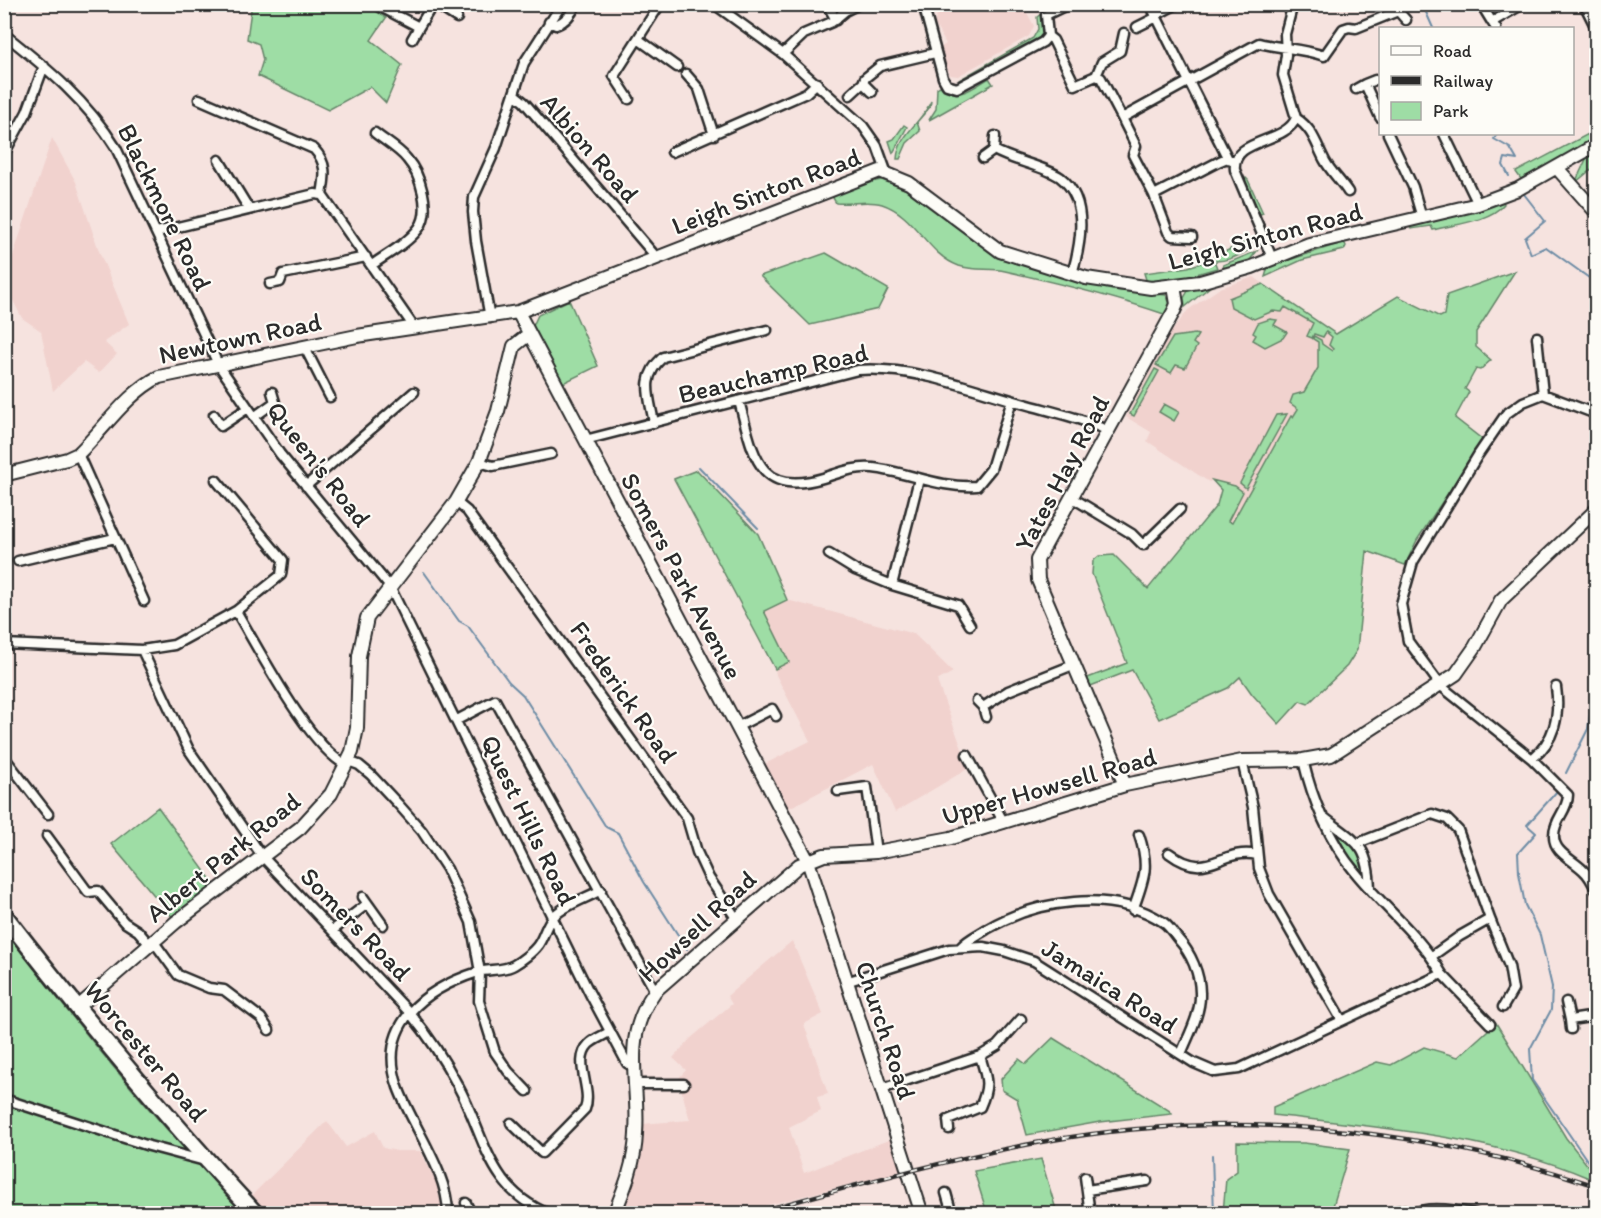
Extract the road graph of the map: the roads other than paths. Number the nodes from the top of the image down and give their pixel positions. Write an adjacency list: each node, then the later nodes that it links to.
1 (375, 4): 25 (street)
2 (434, 4): 20 (street); 25 (street)
3 (562, 4): 23 (street)
4 (576, 4): 23 (street)
5 (660, 4): 32 (street)
6 (714, 4): 35 (street)
7 (826, 4): 21 (street)
8 (859, 4): 21 (street)
9 (923, 4): 34 (street)
10 (1069, 4): 30 (street)
11 (1150, 4): 19 (street)
12 (1177, 4): 19 (street)
13 (1293, 4): 33 (street)
14 (1481, 4): 24 (street)
15 (1523, 4): 24 (street)
16 (1584, 4): 18 (street)
17 (1397, 8): 22 (street); 33 (street)
18 (1593, 11): 27 (street)
19 (1156, 16): 26 (street); 41 (street)
20 (457, 18)
21 (836, 20): 35 (street)
22 (1406, 20)
23 (549, 22): 47 (street)
24 (1494, 25)
25 (419, 27): 31 (street)
26 (1137, 27)
27 (1596, 28)
28 (1124, 33): 39 (street)
29 (4, 34): 36 (street, Blackmore Road)
30 (1048, 36): 34 (street); 39 (street)
31 (412, 39)
32 (638, 39): 37 (street); 50 (street)
33 (1286, 50): 41 (street); 53 (street)
34 (935, 53): 43 (street)
35 (783, 54): 42 (street)
36 (44, 66): 62 (street); 75 (street, Blackmore Road)
37 (676, 67)
38 (686, 74): 55 (street)
39 (1096, 75): 52 (street)
40 (1375, 80): 44 (street)
41 (1190, 81): 52 (street); 65 (street)
42 (817, 83): 55 (street); 67 (street)
43 (863, 83): 46 (street); 48 (street)
44 (1365, 84): 45 (street); 51 (street)
45 (1356, 89)
46 (872, 92)
47 (514, 94): 78 (street, Albion Road); 85 (street)
48 (850, 95)
49 (200, 99): 69 (street)
50 (628, 99)
51 (1379, 115)
52 (1122, 118): 70 (street)
53 (1296, 118): 65 (street); 68 (street)
54 (375, 133): 80 (street)
55 (714, 135): 61 (street)
56 (1388, 135): 74 (street)
57 (1444, 135): 71 (street)
58 (995, 136): 60 (street)
59 (1596, 145): 66 (street, Leigh Sinton Road)
60 (994, 150): 63 (street); 81 (street)
61 (672, 152)
62 (4, 154)
63 (983, 158)
64 (219, 160): 72 (street)
65 (1231, 160): 70 (street); 79 (street)
66 (1557, 168): 71 (street, Leigh Sinton Road); 73 (street)
67 (886, 171): 78 (street, Leigh Sinton Road); 81 (street, Leigh Sinton Road)
68 (1348, 192)
69 (322, 195): 72 (street); 77 (street)
70 (1154, 195): 76 (street)
71 (1478, 204): 74 (street, Leigh Sinton Road)
72 (249, 209): 75 (street)
73 (1596, 212)
74 (1422, 218): 79 (street, Leigh Sinton Road)
75 (157, 232): 91 (street, Blackmore Road)
76 (1192, 237)
77 (366, 257): 80 (street); 82 (street)
78 (657, 258): 84 (street, Leigh Sinton Road)
79 (1272, 258): 83 (street, Leigh Sinton Road)
80 (372, 265): 86 (street)
81 (1072, 274): 83 (street, Leigh Sinton Road)
82 (270, 284)
83 (1174, 286): 103 (street, Yates Hay Road)
84 (518, 312): 85 (street, Newtown Road); 88 (street, Somers Park Avenue)
85 (490, 318): 86 (street, Newtown Road)
86 (414, 327): 90 (street, Newtown Road)
87 (767, 330): 102 (street)
88 (529, 334): 104 (street, Somers Park Avenue); 107 (street, Albert Park Road)
89 (1537, 337): 94 (street)
90 (304, 346): 91 (street, Newtown Road); 95 (street)
91 (218, 364): 98 (street, Queen's Road); 105 (street, Newtown Road)
92 (272, 392): 101 (street)
93 (414, 392): 111 (street)
94 (1543, 394): 99 (street); 127 (street)
95 (330, 397)
96 (1012, 400): 97 (street, Beauchamp Road); 103 (street, Beauchamp Road); 109 (street)
97 (739, 401): 102 (street, Beauchamp Road); 109 (street)
98 (248, 408): 100 (street); 101 (street, Queen's Road)
99 (1596, 414)
100 (214, 415)
101 (255, 417): 111 (street, Queen's Road)
102 (654, 423): 104 (street, Beauchamp Road)
103 (1108, 431): 112 (street, Yates Hay Road)
104 (585, 440): 132 (street, Somers Park Avenue)
105 (78, 454): 108 (street, Newtown Road); 116 (street)
106 (550, 454): 107 (street)
107 (479, 462): 113 (street, Albert Park Road)
108 (4, 475)
109 (919, 478): 119 (street)
110 (217, 484): 122 (street)
111 (306, 486): 120 (street, Queen's Road)
112 (1071, 497): 114 (street); 126 (street, Yates Hay Road)
113 (456, 502): 120 (street, Albert Park Road); 158 (street, Frederick Road)
114 (1167, 504)
115 (1596, 510): 127 (street, Upper Howsell Road)
116 (115, 538): 118 (street); 121 (street)
117 (829, 554): 119 (street)
118 (18, 561)
119 (892, 585): 123 (street)
120 (390, 587): 131 (street, Quest Hills Road); 138 (street, Albert Park Road)
121 (144, 601)
122 (236, 611): 125 (street); 138 (street)
123 (970, 625)
124 (4, 644): 125 (street)
125 (142, 650): 150 (street, Somers Road)
126 (1072, 664): 130 (street); 139 (street, Yates Hay Road)
127 (1441, 686): 135 (street); 136 (street, Upper Howsell Road)
128 (1556, 687): 135 (street)
129 (776, 716): 132 (street)
130 (986, 717)
131 (457, 720): 153 (street); 157 (street, Quest Hills Road)
132 (737, 727): 151 (street, Somers Park Avenue)
133 (967, 755): 143 (street)
134 (4, 757): 141 (street)
135 (1532, 759): 154 (street)
136 (1303, 760): 137 (street, Upper Howsell Road); 142 (street)
137 (1242, 761): 139 (street, Upper Howsell Road); 149 (street)
138 (347, 763): 150 (street, Albert Park Road); 165 (street)
139 (1125, 785): 143 (street, Upper Howsell Road)
140 (838, 792): 147 (street)
141 (48, 814)
142 (1320, 814): 146 (street); 152 (street)
143 (1004, 823): 147 (street, Upper Howsell Road)
144 (47, 836): 162 (street)
145 (1139, 836): 155 (street)
146 (1358, 843): 152 (street); 159 (street)
147 (876, 852): 151 (street, Upper Howsell Road)
148 (1169, 853): 149 (street)
149 (1257, 855): 175 (street)
150 (262, 856): 161 (street, Somers Road); 162 (street, Albert Park Road)
151 (808, 861): 158 (street, Howsell Road); 167 (street, Church Road)
152 (1370, 888): 164 (street)
153 (601, 890): 157 (street); 168 (street)
154 (1596, 890)
155 (1133, 910): 163 (street); 179 (street)
156 (4, 915): 171 (highway, Worcester Road)
157 (553, 917): 165 (street); 178 (street, Quest Hills Road)
158 (736, 918): 168 (street, Howsell Road)
159 (1490, 919): 164 (street); 170 (street)
160 (383, 925): 161 (street)
161 (333, 930): 172 (street, Somers Road)
162 (152, 944): 171 (street, Albert Park Road); 177 (street)
163 (961, 947): 167 (street, Jamaica Road); 179 (street, Jamaica Road)
164 (1432, 956): 166 (street)
165 (480, 972): 172 (street); 185 (street)
166 (1442, 974): 175 (street, Jamaica Road); 176 (street)
167 (846, 982): 184 (street, Church Road)
168 (655, 991): 181 (street, Howsell Road)
169 (1566, 1002): 173 (street)
170 (1503, 1007)
171 (77, 1008): 189 (highway, Worcester Road)
172 (409, 1012): 197 (street); 199 (street, Somers Road)
173 (1596, 1016)
174 (1021, 1019): 180 (street)
175 (1341, 1019): 179 (street, Jamaica Road)
176 (1490, 1024)
177 (269, 1030)
178 (609, 1032): 181 (street, Quest Hills Road); 187 (street)
179 (1181, 1054)
180 (980, 1056): 184 (street); 188 (street)
181 (634, 1067): 182 (street, Howsell Road)
182 (634, 1084): 183 (street); 200 (street, Howsell Road)
183 (684, 1084)
184 (881, 1089): 201 (street, Church Road)
185 (526, 1091)
186 (4, 1099): 189 (street)
187 (511, 1123)
188 (949, 1129)
189 (207, 1161): 196 (highway, Worcester Road)
190 (1085, 1177): 192 (street)
191 (1147, 1180): 192 (street)
192 (1087, 1190): 202 (street)
193 (946, 1193): 195 (street)
194 (466, 1203): 198 (street)
195 (948, 1213)
196 (256, 1214)
197 (448, 1214)
198 (471, 1214)
199 (549, 1214)
200 (614, 1214)
201 (922, 1214)
202 (1090, 1214)
203 (1411, 1214): 204 (street)
204 (1476, 1214)

